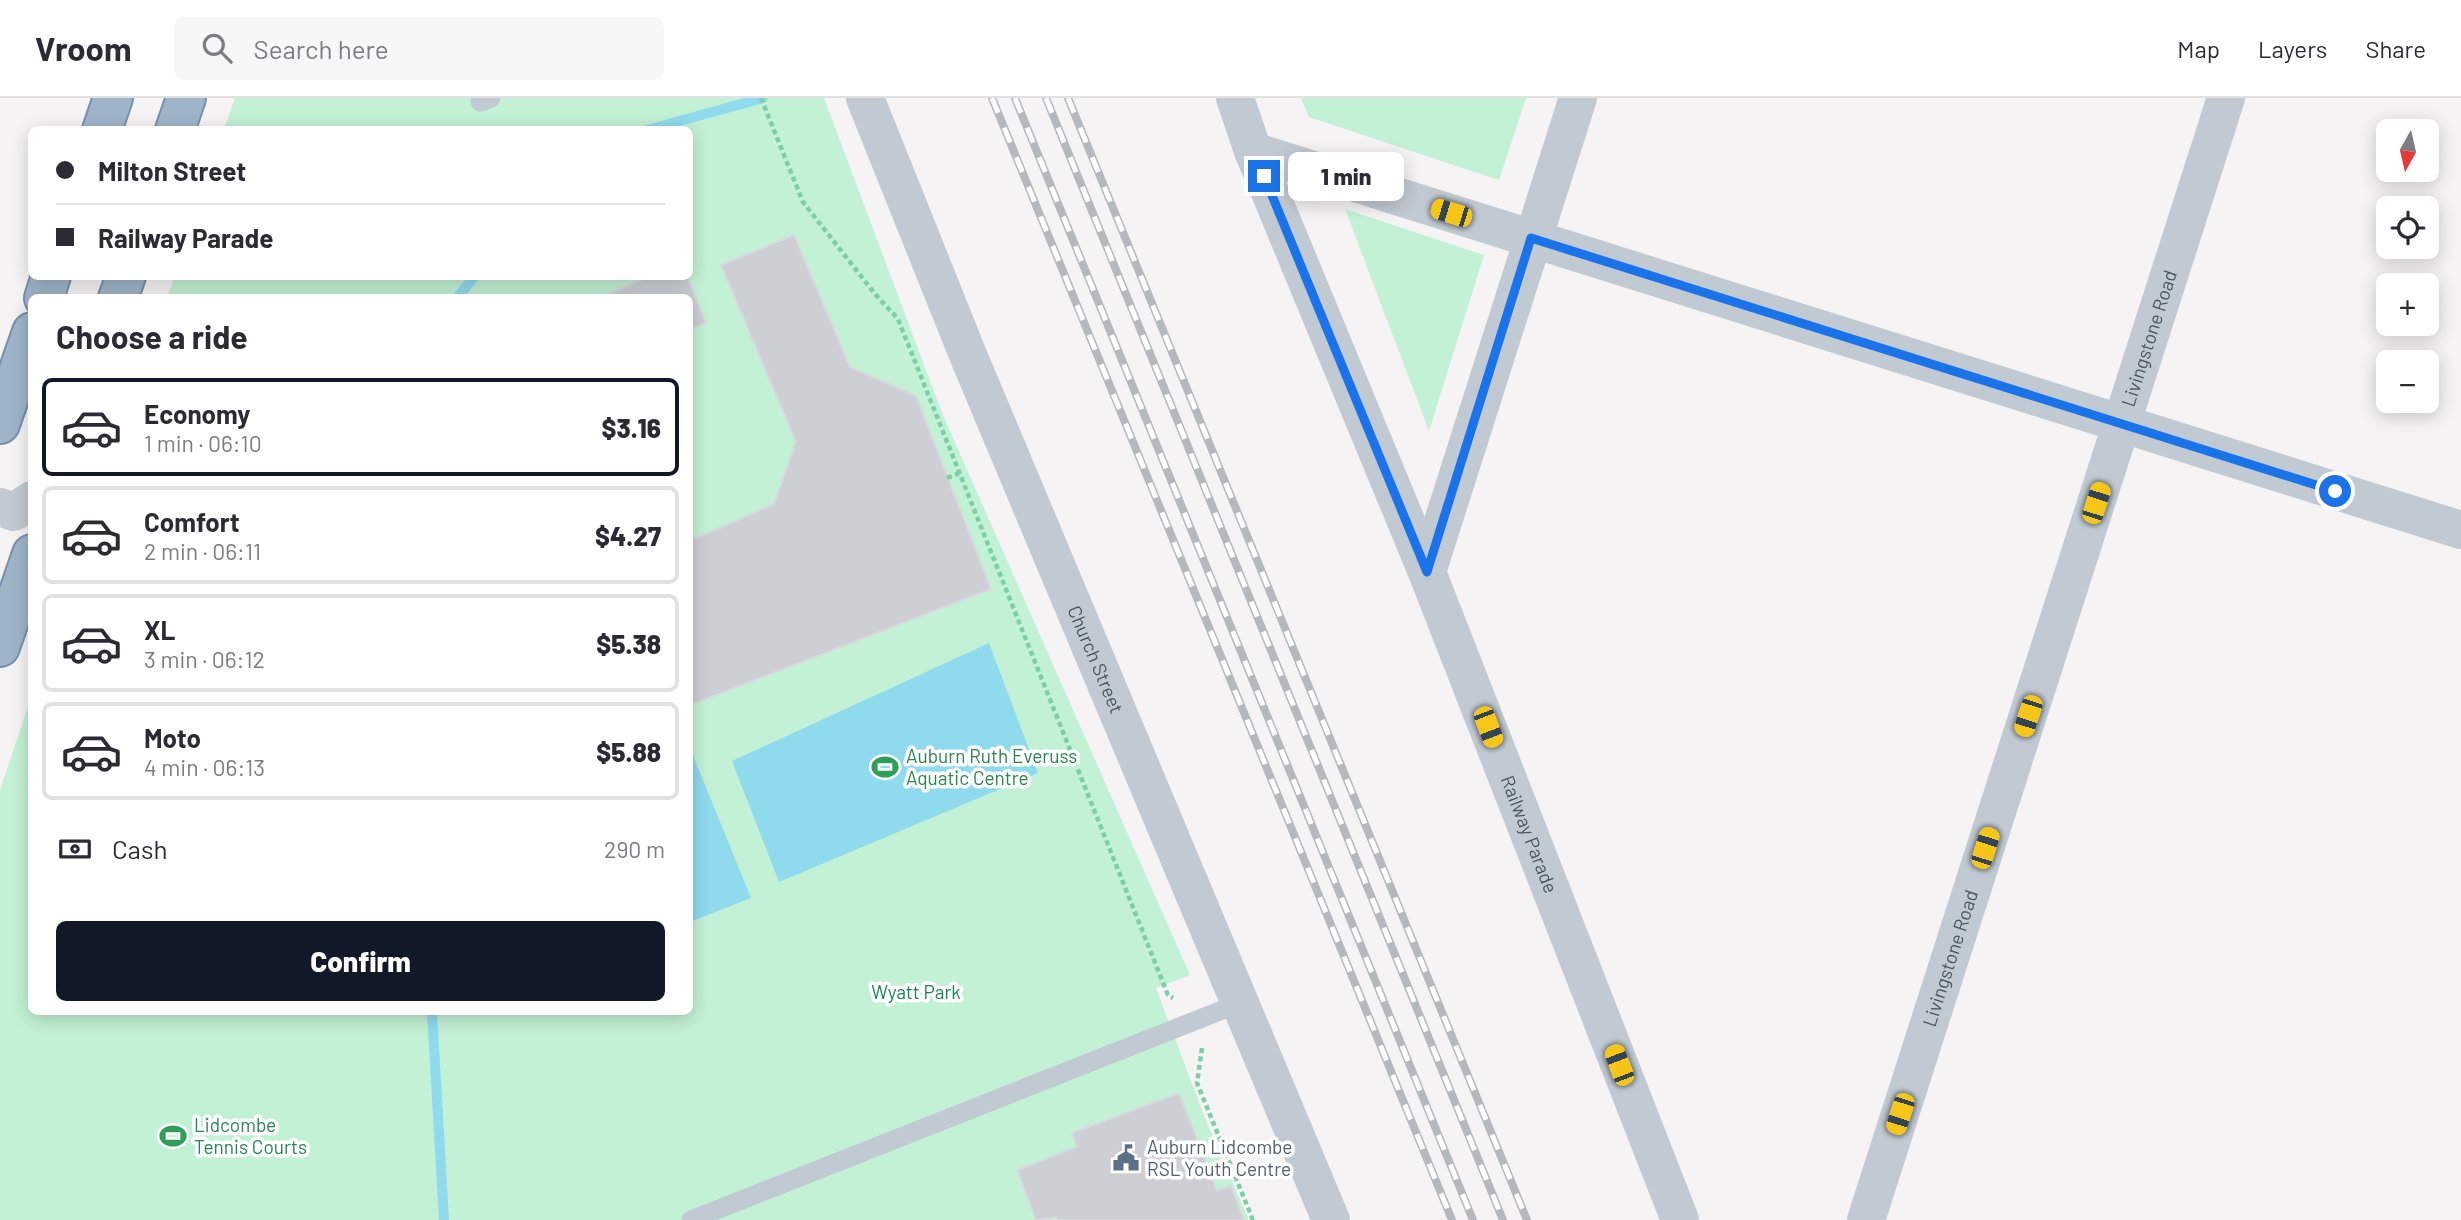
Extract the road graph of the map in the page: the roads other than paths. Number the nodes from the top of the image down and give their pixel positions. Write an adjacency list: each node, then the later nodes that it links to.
1 (113, 98): 7 (highway)
2 (186, 98): 8 (highway)
3 (865, 98): 20 (street, Church Street)
4 (1234, 98): 9 (street, Railway Parade)
5 (1578, 98): 10 (street)
6 (2226, 98): 13 (street, Livingstone Road)
7 (103, 126)
8 (176, 126)
9 (1253, 151): 10 (street); 18 (street, Railway Parade)
10 (1531, 238): 13 (street); 18 (street)
11 (28, 344): 12 (highway)
12 (0, 424)
13 (2121, 424): 16 (street); 24 (street, Livingstone Road)
14 (28, 503): 15 (street)
15 (0, 507)
16 (2461, 530)
17 (28, 566): 19 (highway)
18 (1427, 572): 23 (street, Railway Parade)
19 (0, 647)
20 (1240, 1003): 21 (lane); 22 (street, Church Street)
21 (691, 1220)
22 (1331, 1220)
23 (1680, 1220)
24 (1866, 1220)

